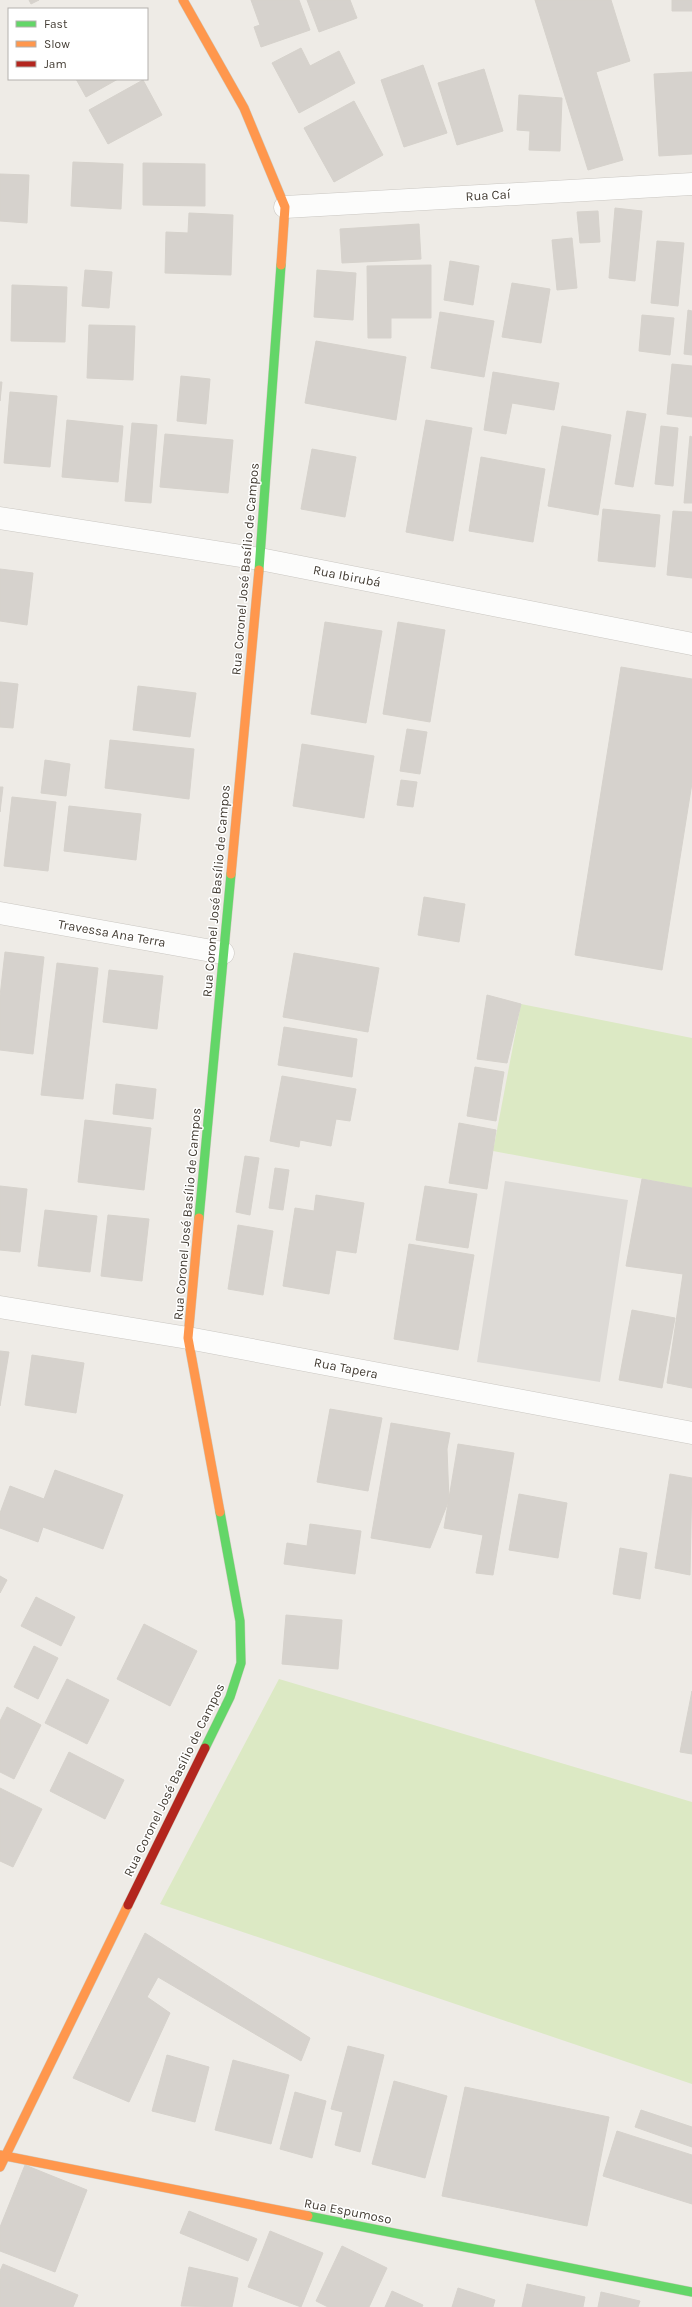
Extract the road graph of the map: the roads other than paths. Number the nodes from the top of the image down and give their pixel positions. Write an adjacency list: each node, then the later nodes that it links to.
1 (183, 0): 3 (street)
2 (692, 184): 3 (street, Rua Caí)
3 (285, 207): 5 (street, Rua Coronel José Basílio de Campos)
4 (0, 518): 5 (street, Rua Ibirubá)
5 (260, 559): 6 (street, Rua Ibirubá); 8 (street, Rua Coronel José Basílio de Campos)
6 (692, 644)
7 (0, 913): 8 (street, Travessa Ana Terra)
8 (223, 953): 10 (street, Rua Coronel José Basílio de Campos)
9 (0, 1307): 10 (street, Rua Tapera)
10 (188, 1338): 11 (street, Rua Tapera); 12 (street, Rua Coronel José Basílio de Campos)
11 (692, 1433)
12 (2, 2157): 13 (street, Rua Coronel José Basílio de Campos); 14 (street, Rua Espumoso)
13 (0, 2167)
14 (692, 2292)

